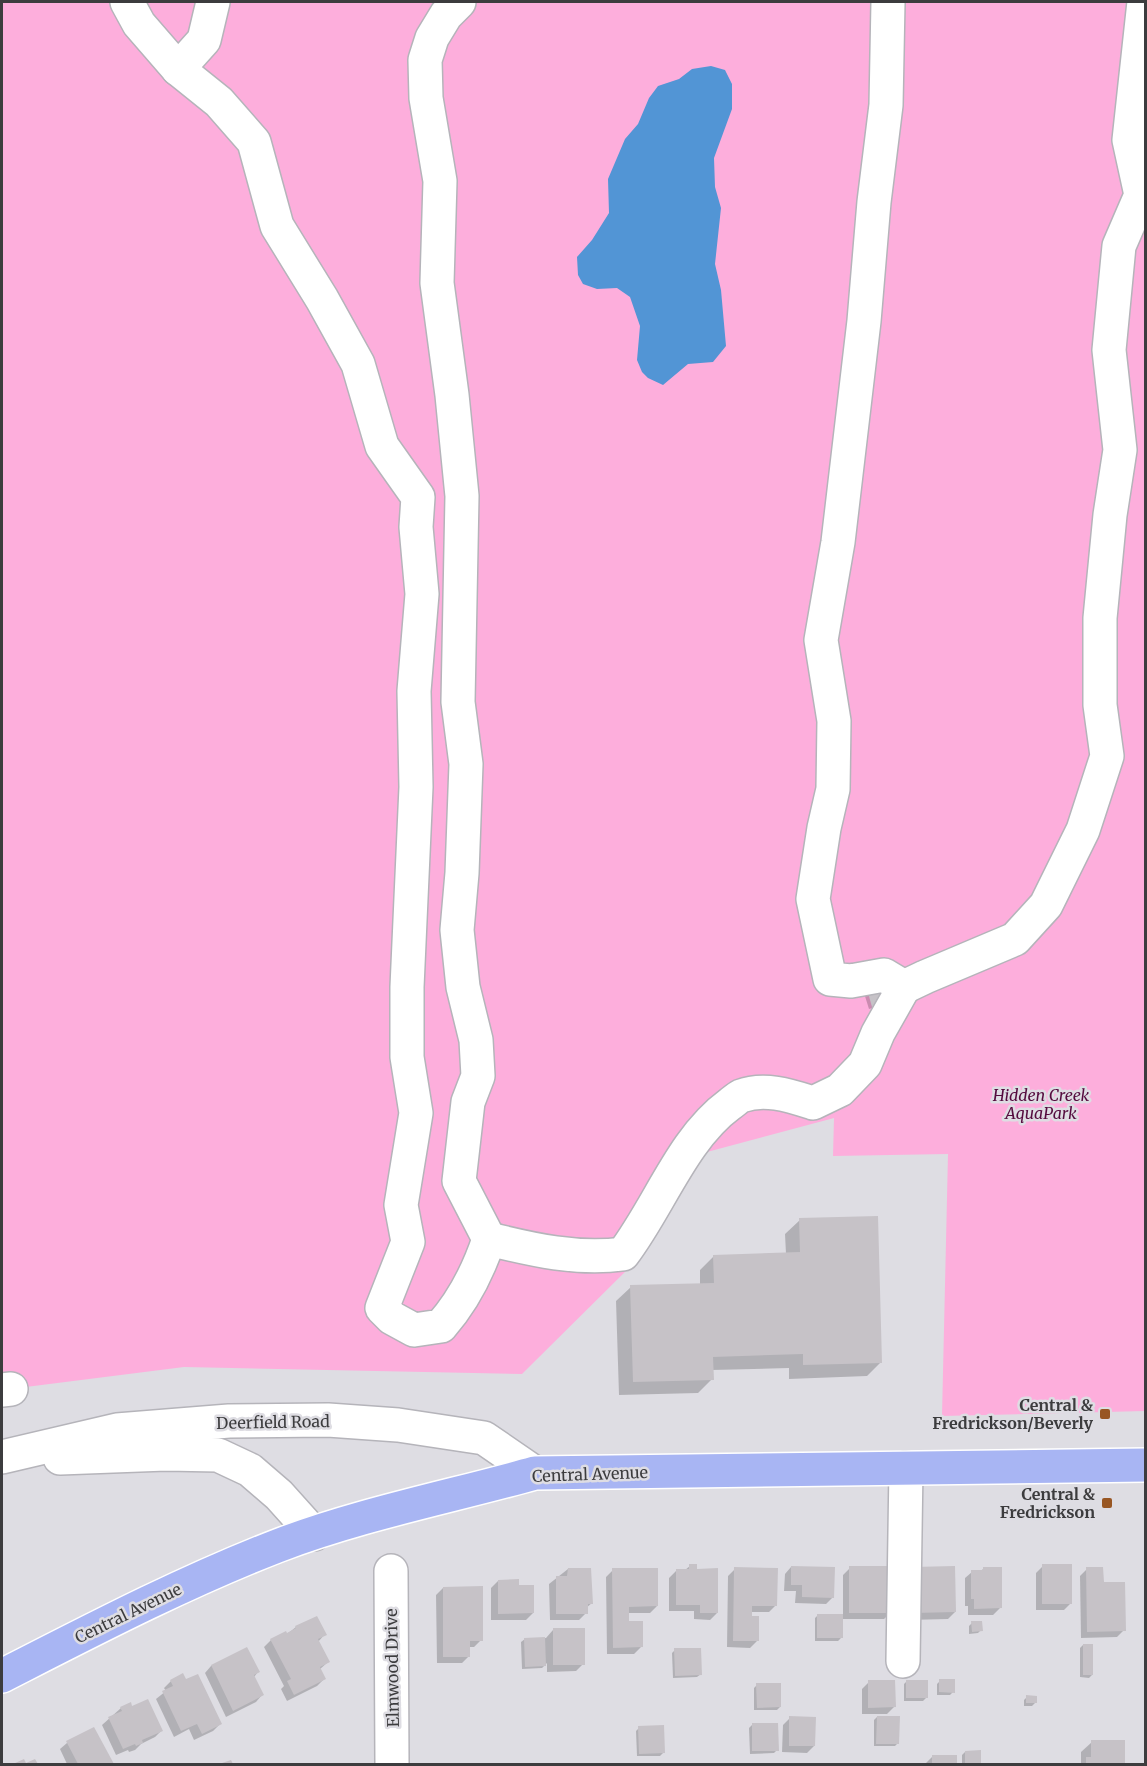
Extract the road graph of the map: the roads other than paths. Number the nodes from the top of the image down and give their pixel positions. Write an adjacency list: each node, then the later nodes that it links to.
1 (127, 2): 6 (street)
2 (213, 2): 6 (street)
3 (459, 2): 8 (street)
4 (888, 2): 7 (street)
5 (1144, 2): 7 (street)
6 (178, 69): 8 (street)
7 (904, 987): 8 (street)
8 (489, 1239)
9 (2, 1458): 12 (street, Deerfield Road); 13 (street, Deerfield Road)
10 (1146, 1465): 11 (main road, Central Avenue)
11 (906, 1468): 12 (main road, Central Avenue); 15 (street)
12 (535, 1473): 13 (main road, Central Avenue)
13 (314, 1534): 16 (main road, Central Avenue)
14 (391, 1571): 17 (street, Elmwood Drive)
15 (903, 1661)
16 (2, 1676)
17 (392, 1764)

